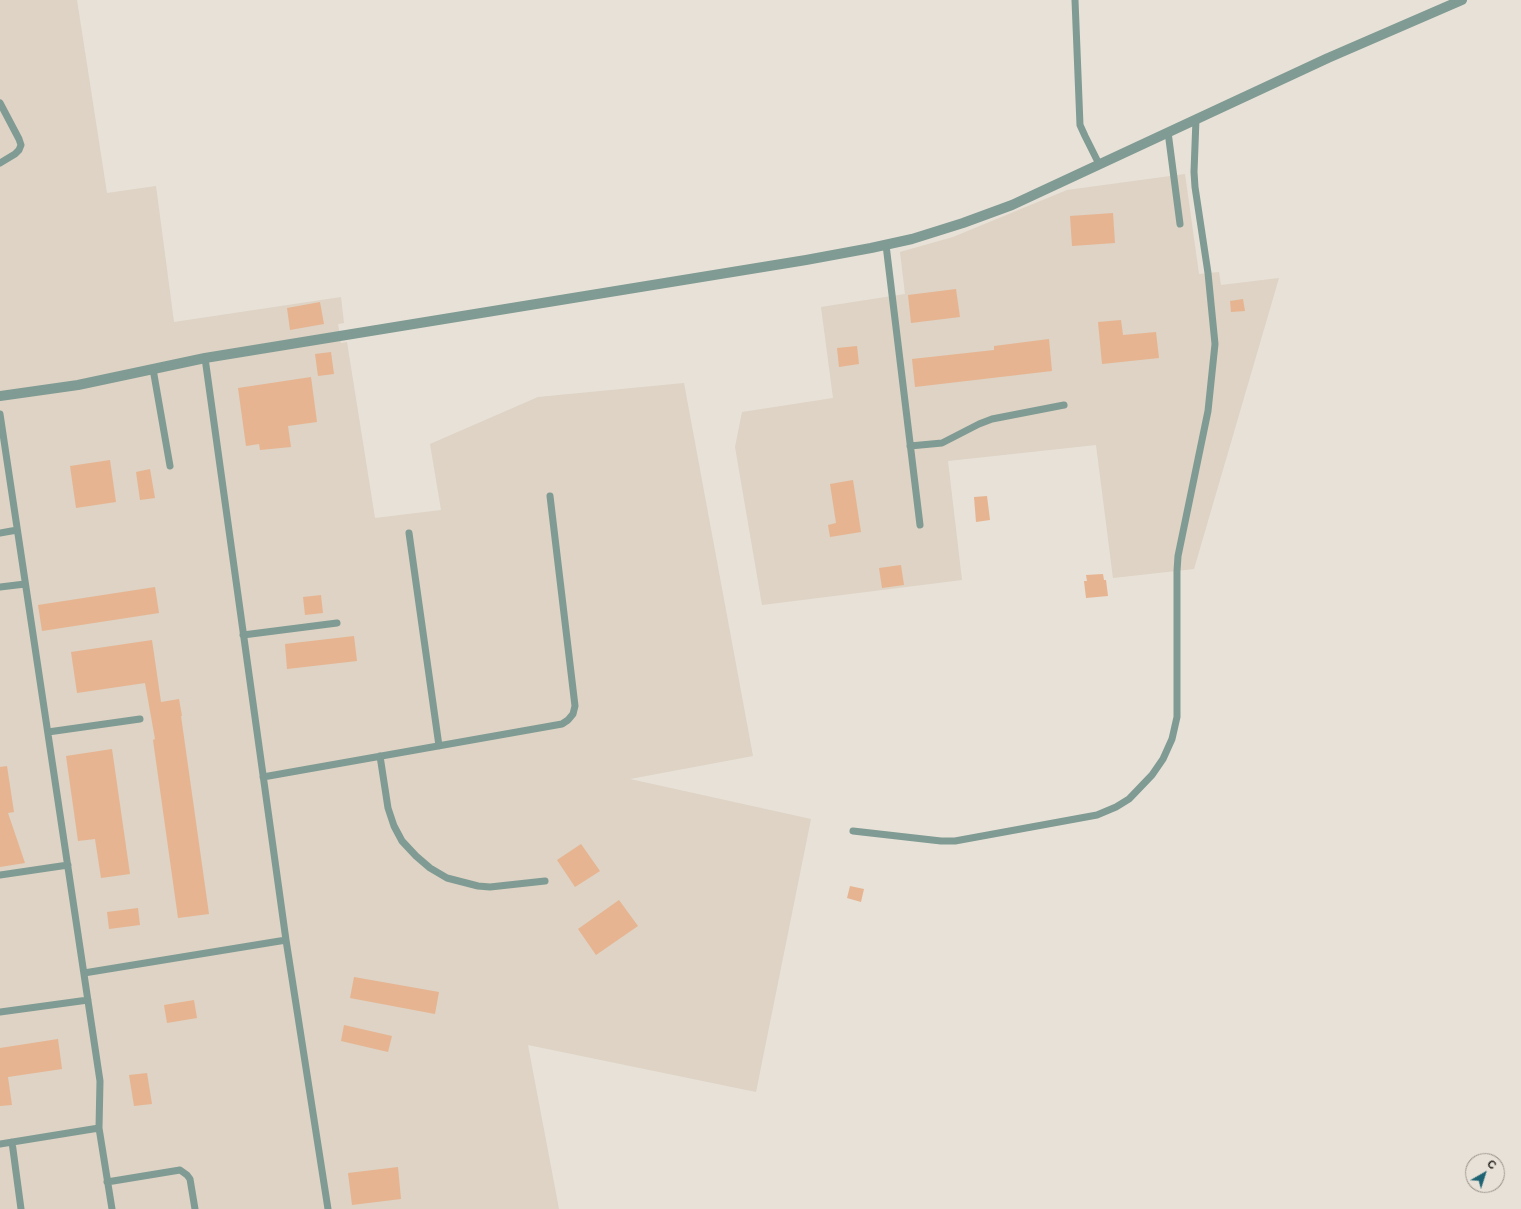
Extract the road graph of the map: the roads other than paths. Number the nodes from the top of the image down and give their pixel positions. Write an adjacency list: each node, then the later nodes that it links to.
1 (1075, 0): 7 (lane)
2 (1462, 0): 4 (street)
3 (0, 103): 6 (lane)
4 (1196, 119): 5 (street); 31 (lane)
5 (1168, 132): 7 (street); 8 (lane)
6 (0, 163)
7 (1100, 164): 9 (street)
8 (1180, 224)
9 (886, 245): 10 (street); 15 (lane)
10 (205, 358): 11 (street); 25 (lane)
11 (153, 369): 12 (street); 16 (lane)
12 (0, 396)
13 (1064, 405): 15 (lane)
14 (0, 414): 19 (lane)
15 (910, 446): 18 (lane)
16 (170, 466)
17 (550, 496): 28 (lane)
18 (920, 525)
19 (18, 530): 20 (lane); 22 (lane)
20 (0, 533)
21 (409, 533): 28 (lane)
22 (25, 584): 23 (lane); 27 (lane)
23 (0, 587)
24 (337, 623): 25 (lane)
25 (243, 635): 30 (lane)
26 (140, 719): 27 (lane)
27 (48, 732): 32 (lane)
28 (439, 746): 29 (lane)
29 (380, 756): 30 (lane); 34 (lane)
30 (264, 777): 35 (lane)
31 (853, 831)
32 (68, 865): 33 (lane); 36 (lane)
33 (0, 875)
34 (545, 881)
35 (286, 940): 36 (lane); 46 (lane)
36 (84, 973): 37 (lane)
37 (88, 1000): 38 (lane); 39 (lane)
38 (0, 1012)
39 (99, 1128): 40 (lane); 42 (lane)
40 (12, 1142): 41 (lane); 43 (lane)
41 (0, 1144)
42 (108, 1182): 44 (lane); 45 (lane)
43 (22, 1209)
44 (112, 1209)
45 (195, 1209)
46 (328, 1209)

